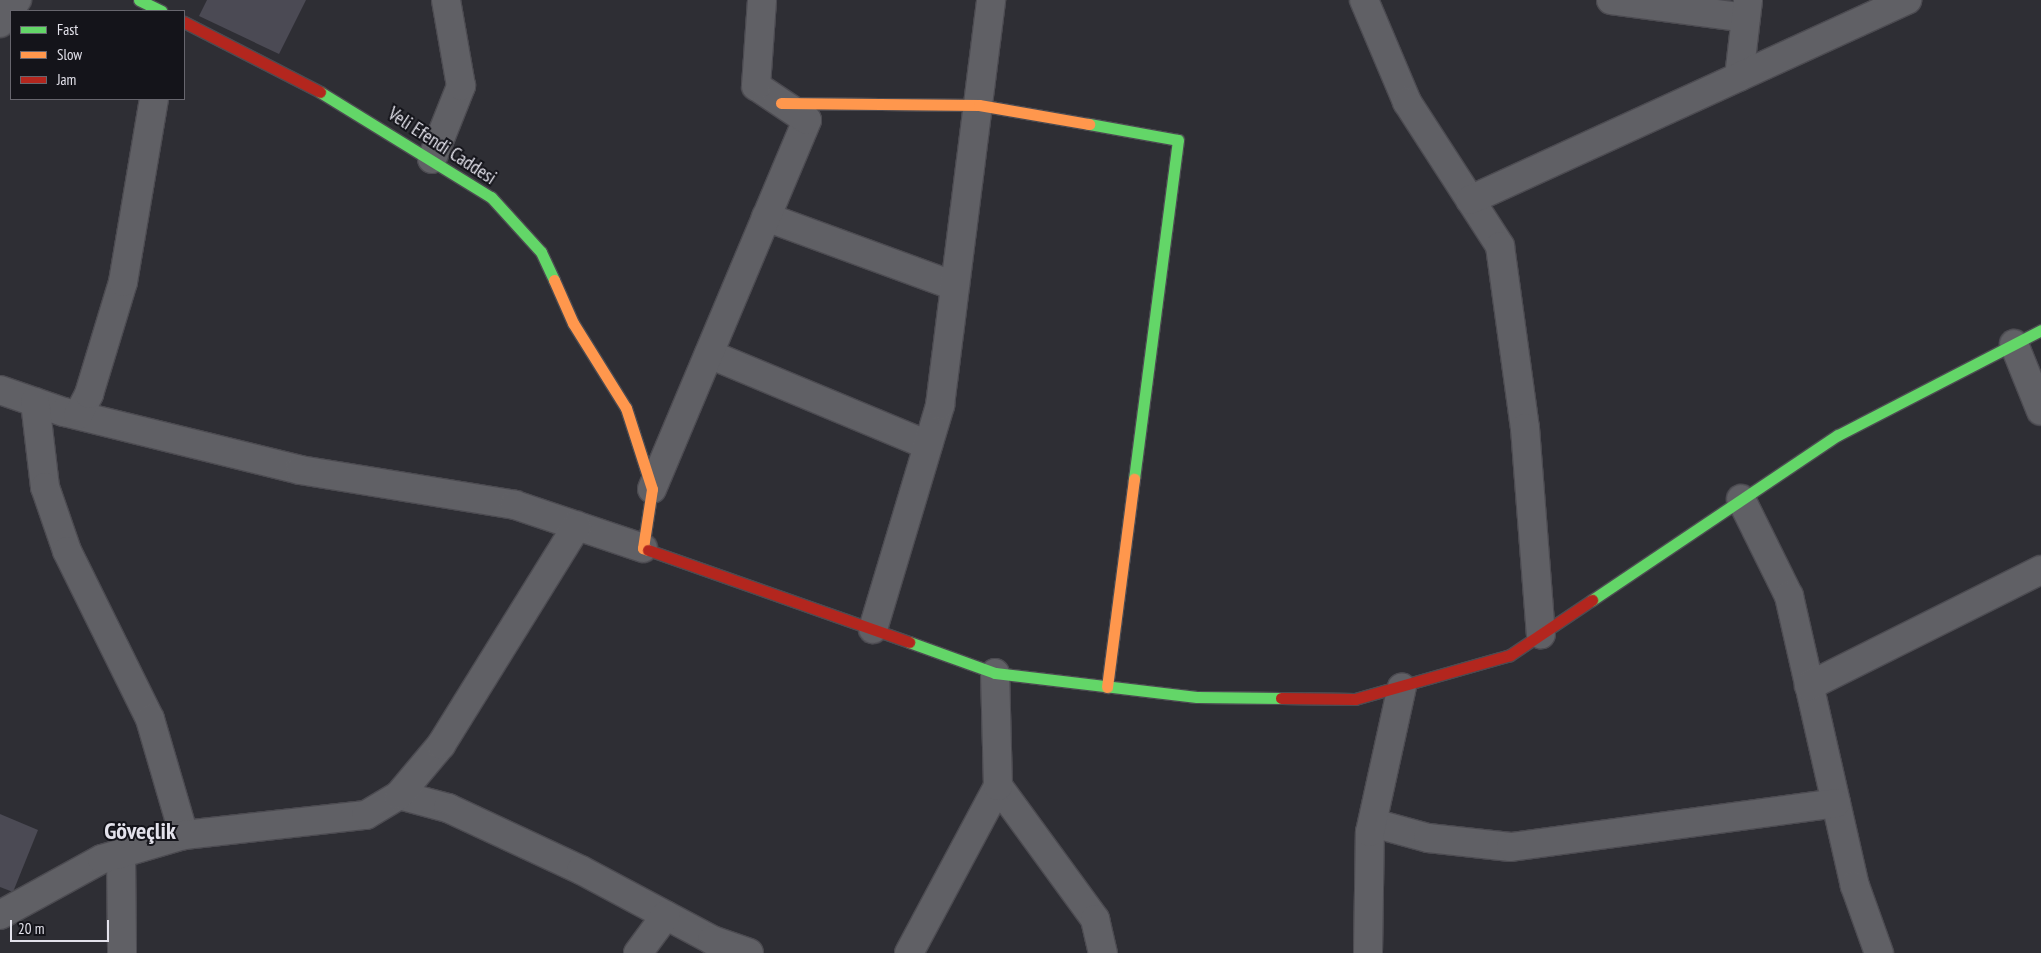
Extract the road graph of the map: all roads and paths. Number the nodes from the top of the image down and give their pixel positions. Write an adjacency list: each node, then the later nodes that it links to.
1 (17, 0): 9 (street)
2 (446, 0): 15 (street)
3 (762, 0): 13 (street)
4 (991, 0): 14 (street)
5 (1364, 0): 16 (street)
6 (1610, 0): 8 (street)
7 (1907, 0): 11 (street)
8 (1747, 9): 11 (street)
9 (0, 23)
10 (185, 23): 15 (street, Veli Efendi Caddesi)
11 (1739, 77): 16 (street)
12 (154, 100): 25 (street)
13 (781, 103): 14 (street); 17 (street)
14 (978, 105): 18 (street); 36 (street)
15 (432, 160): 27 (street, Veli Efendi Caddesi)
16 (1470, 200): 33 (street)
17 (766, 217): 18 (street); 21 (street)
18 (955, 286): 26 (street)
19 (2041, 330): 20 (street)
20 (2014, 344): 24 (street); 28 (street)
21 (709, 354): 26 (street); 27 (street)
22 (0, 390): 23 (street)
23 (36, 402): 25 (street); 42 (street)
24 (2041, 411)
25 (78, 415): 29 (street)
26 (928, 445): 32 (street)
27 (652, 489): 30 (street, Veli Efendi Caddesi)
28 (1741, 500): 33 (street); 35 (street)
29 (577, 526): 30 (street); 39 (street)
30 (643, 548): 32 (street)
31 (2041, 570): 35 (street)
32 (873, 629): 34 (street)
33 (1541, 634): 37 (street)
34 (995, 673): 36 (street); 38 (street)
35 (1809, 686): 40 (street)
36 (1107, 687): 37 (street)
37 (1402, 687): 41 (street)
38 (998, 786): 49 (street); 50 (street)
39 (399, 794): 42 (street); 45 (street)
40 (1836, 803): 41 (street); 52 (street)
41 (1373, 823): 51 (street)
42 (184, 835): 43 (street)
43 (121, 854): 44 (street); 46 (street)
44 (0, 915)
45 (666, 915): 47 (street); 48 (street)
46 (122, 953)
47 (638, 953)
48 (749, 953)
49 (908, 953)
50 (1104, 953)
51 (1368, 953)
52 (1879, 953)

